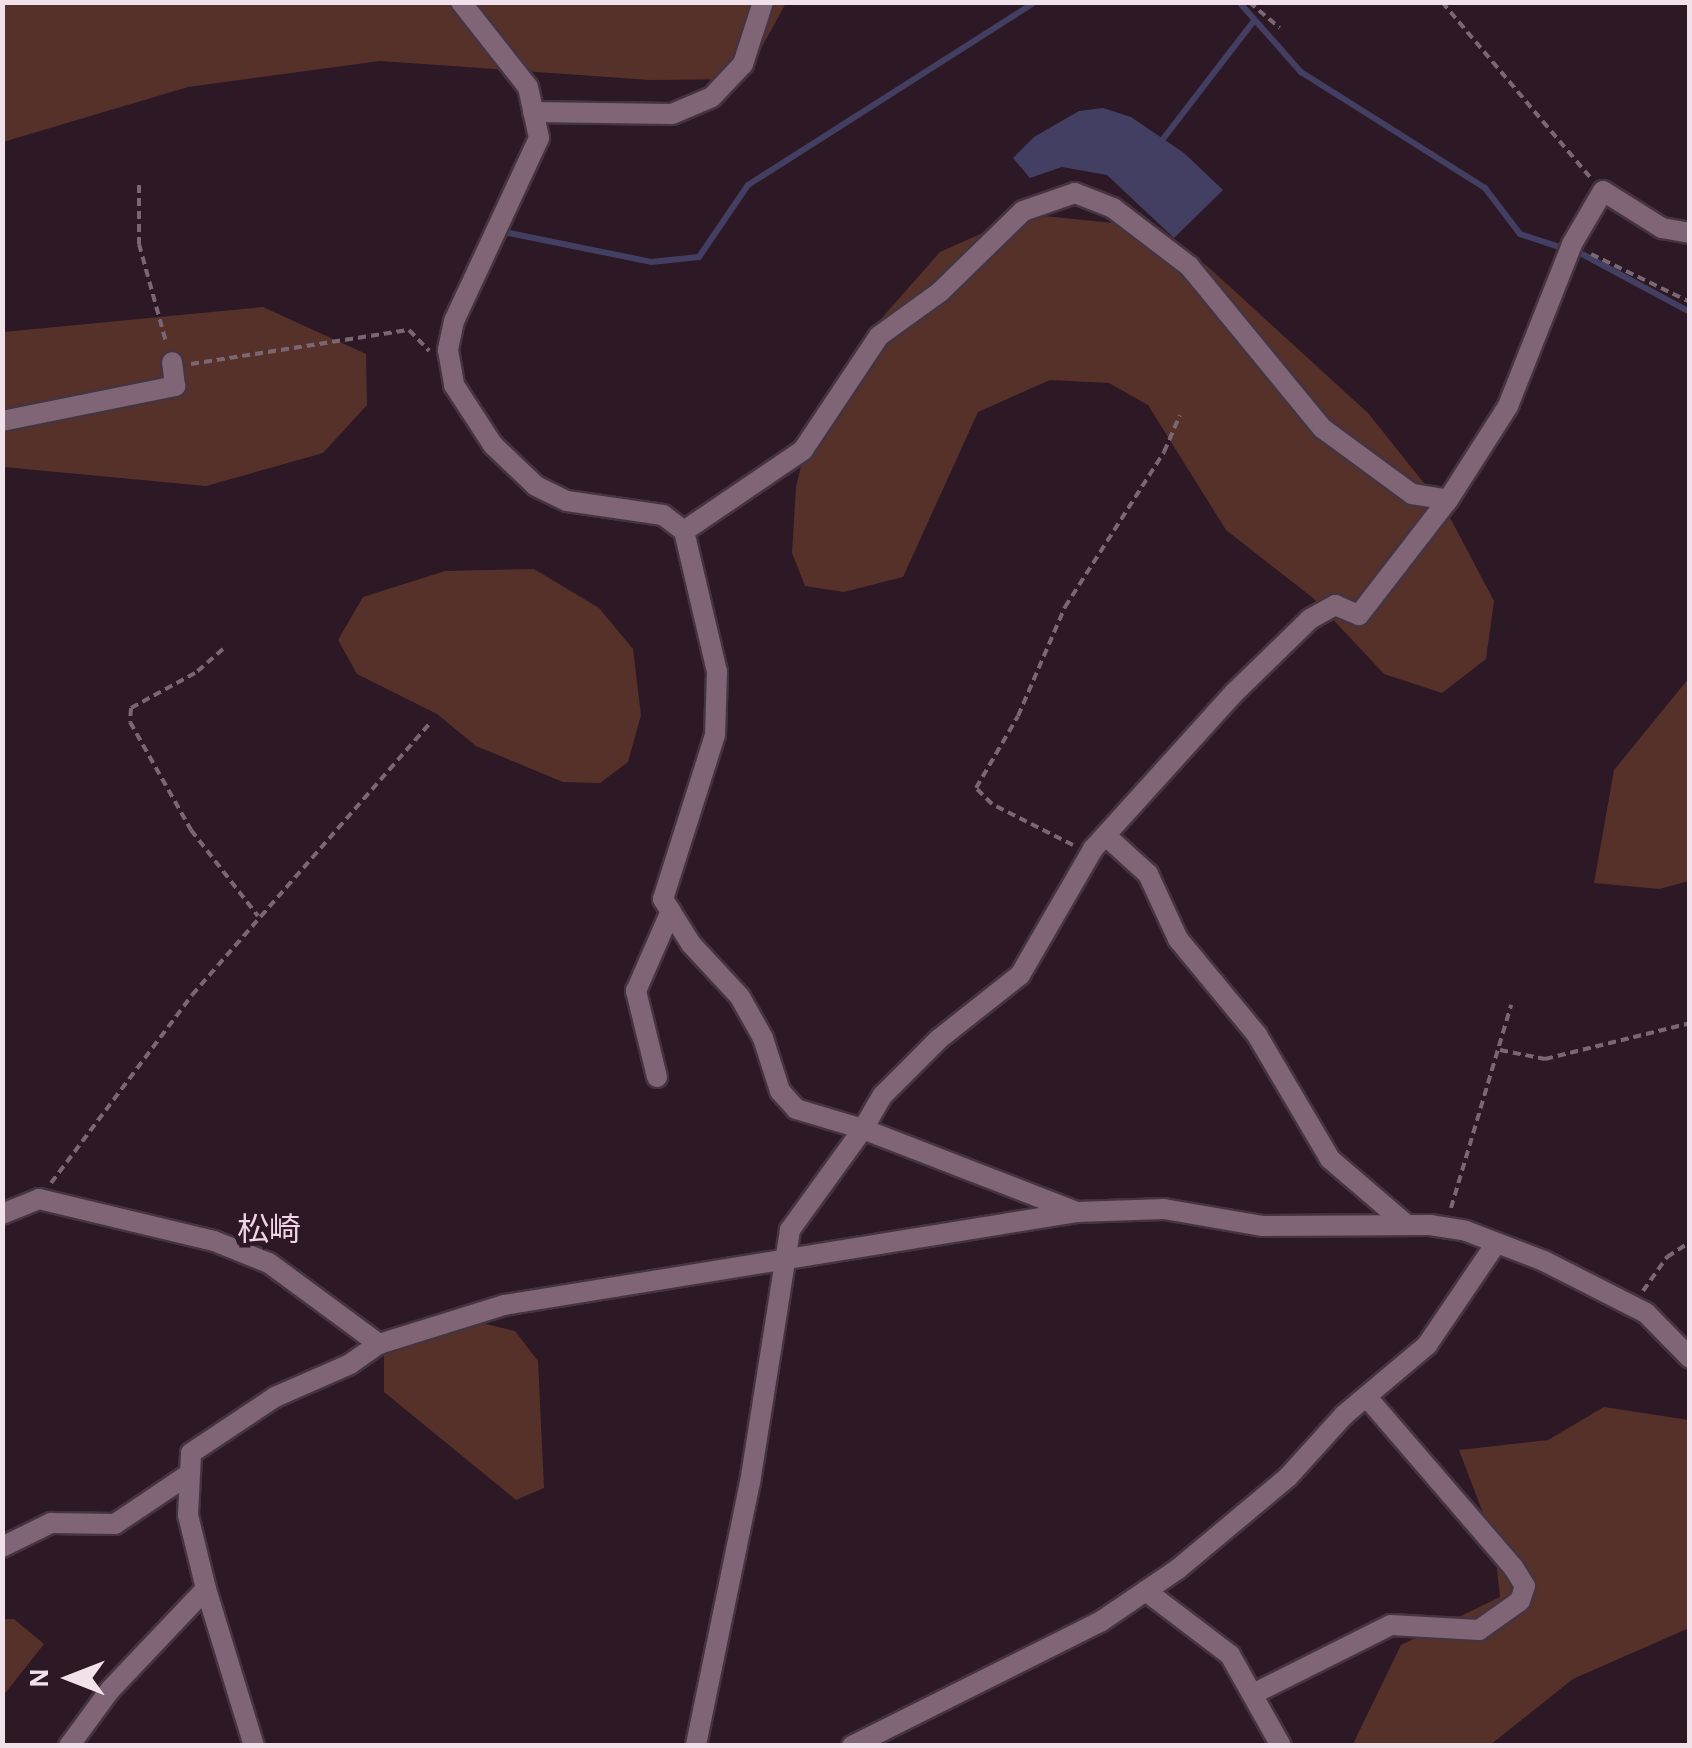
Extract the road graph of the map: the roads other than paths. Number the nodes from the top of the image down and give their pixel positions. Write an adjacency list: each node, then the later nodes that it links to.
1 (461, 2): 3 (street)
2 (763, 2): 3 (street)
3 (533, 112): 8 (street)
4 (1690, 234): 7 (street)
5 (172, 362): 6 (street)
6 (2, 421)
7 (1448, 500): 8 (street); 9 (street)
8 (684, 531): 10 (street)
9 (1106, 836): 12 (street); 15 (street)
10 (671, 911): 11 (street); 12 (street)
11 (656, 1077)
12 (863, 1129): 13 (street); 17 (street)
13 (1077, 1212): 15 (street); 17 (street)
14 (2, 1214): 18 (street)
15 (1407, 1225): 16 (street)
16 (1495, 1245): 19 (street); 20 (street)
17 (784, 1260): 18 (street); 28 (street)
18 (379, 1344): 21 (street)
19 (1690, 1358)
20 (1367, 1397): 24 (street); 25 (street)
21 (188, 1475): 22 (street); 23 (street)
22 (2, 1547)
23 (206, 1588): 26 (street); 27 (street)
24 (1146, 1590): 25 (street); 29 (street)
25 (1253, 1694): 30 (street)
26 (70, 1746)
27 (254, 1746)
28 (696, 1746)
29 (852, 1746)
30 (1281, 1746)

